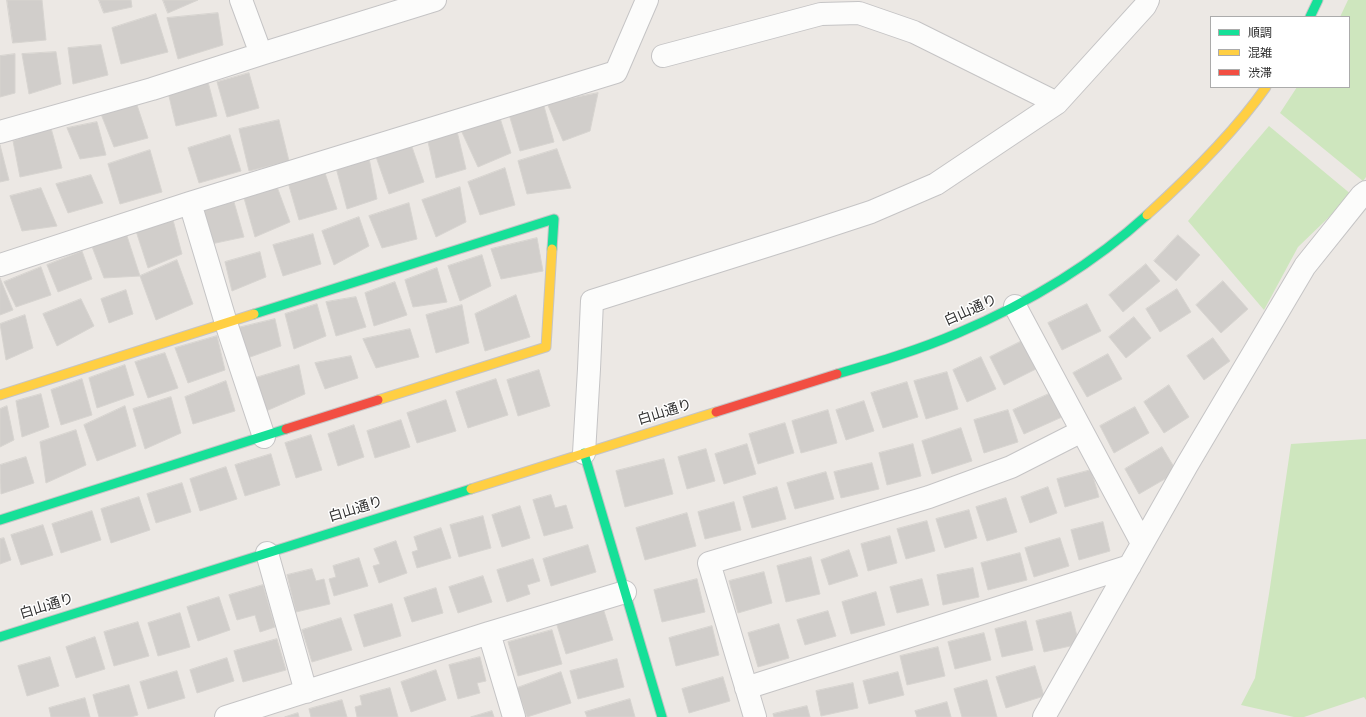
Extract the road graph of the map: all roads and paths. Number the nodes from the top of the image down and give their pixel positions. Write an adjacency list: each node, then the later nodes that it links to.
1 (241, 0): 7 (street)
2 (434, 0): 7 (street)
3 (648, 0): 13 (street)
4 (1148, 0): 10 (street)
5 (1318, 0): 6 (street)
6 (1310, 16)
7 (261, 54): 11 (street)
8 (663, 56): 10 (street)
9 (1265, 88): 15 (street, 白山通り)
10 (1057, 103): 20 (street)
11 (0, 132)
12 (1366, 192): 22 (street)
13 (190, 203): 14 (street); 16 (street)
14 (0, 266)
15 (1015, 306): 18 (street); 20 (street, 白山通り)
16 (226, 323): 17 (street); 19 (street); 19 (street)
17 (0, 395)
18 (1082, 431): 22 (street); 28 (street)
19 (264, 437): 21 (street)
20 (584, 453): 23 (street, 白山通り); 25 (street)
21 (0, 520)
22 (1142, 543): 24 (street)
23 (267, 553): 27 (street, 白山通り); 29 (street)
24 (1130, 566): 28 (street); 34 (street)
25 (625, 592): 26 (street); 32 (street)
26 (489, 633): 29 (street); 31 (street)
27 (0, 637)
28 (746, 688): 33 (street)
29 (306, 692): 30 (street)
30 (226, 717)
31 (514, 717)
32 (662, 717)
33 (755, 717)
34 (1044, 717)

